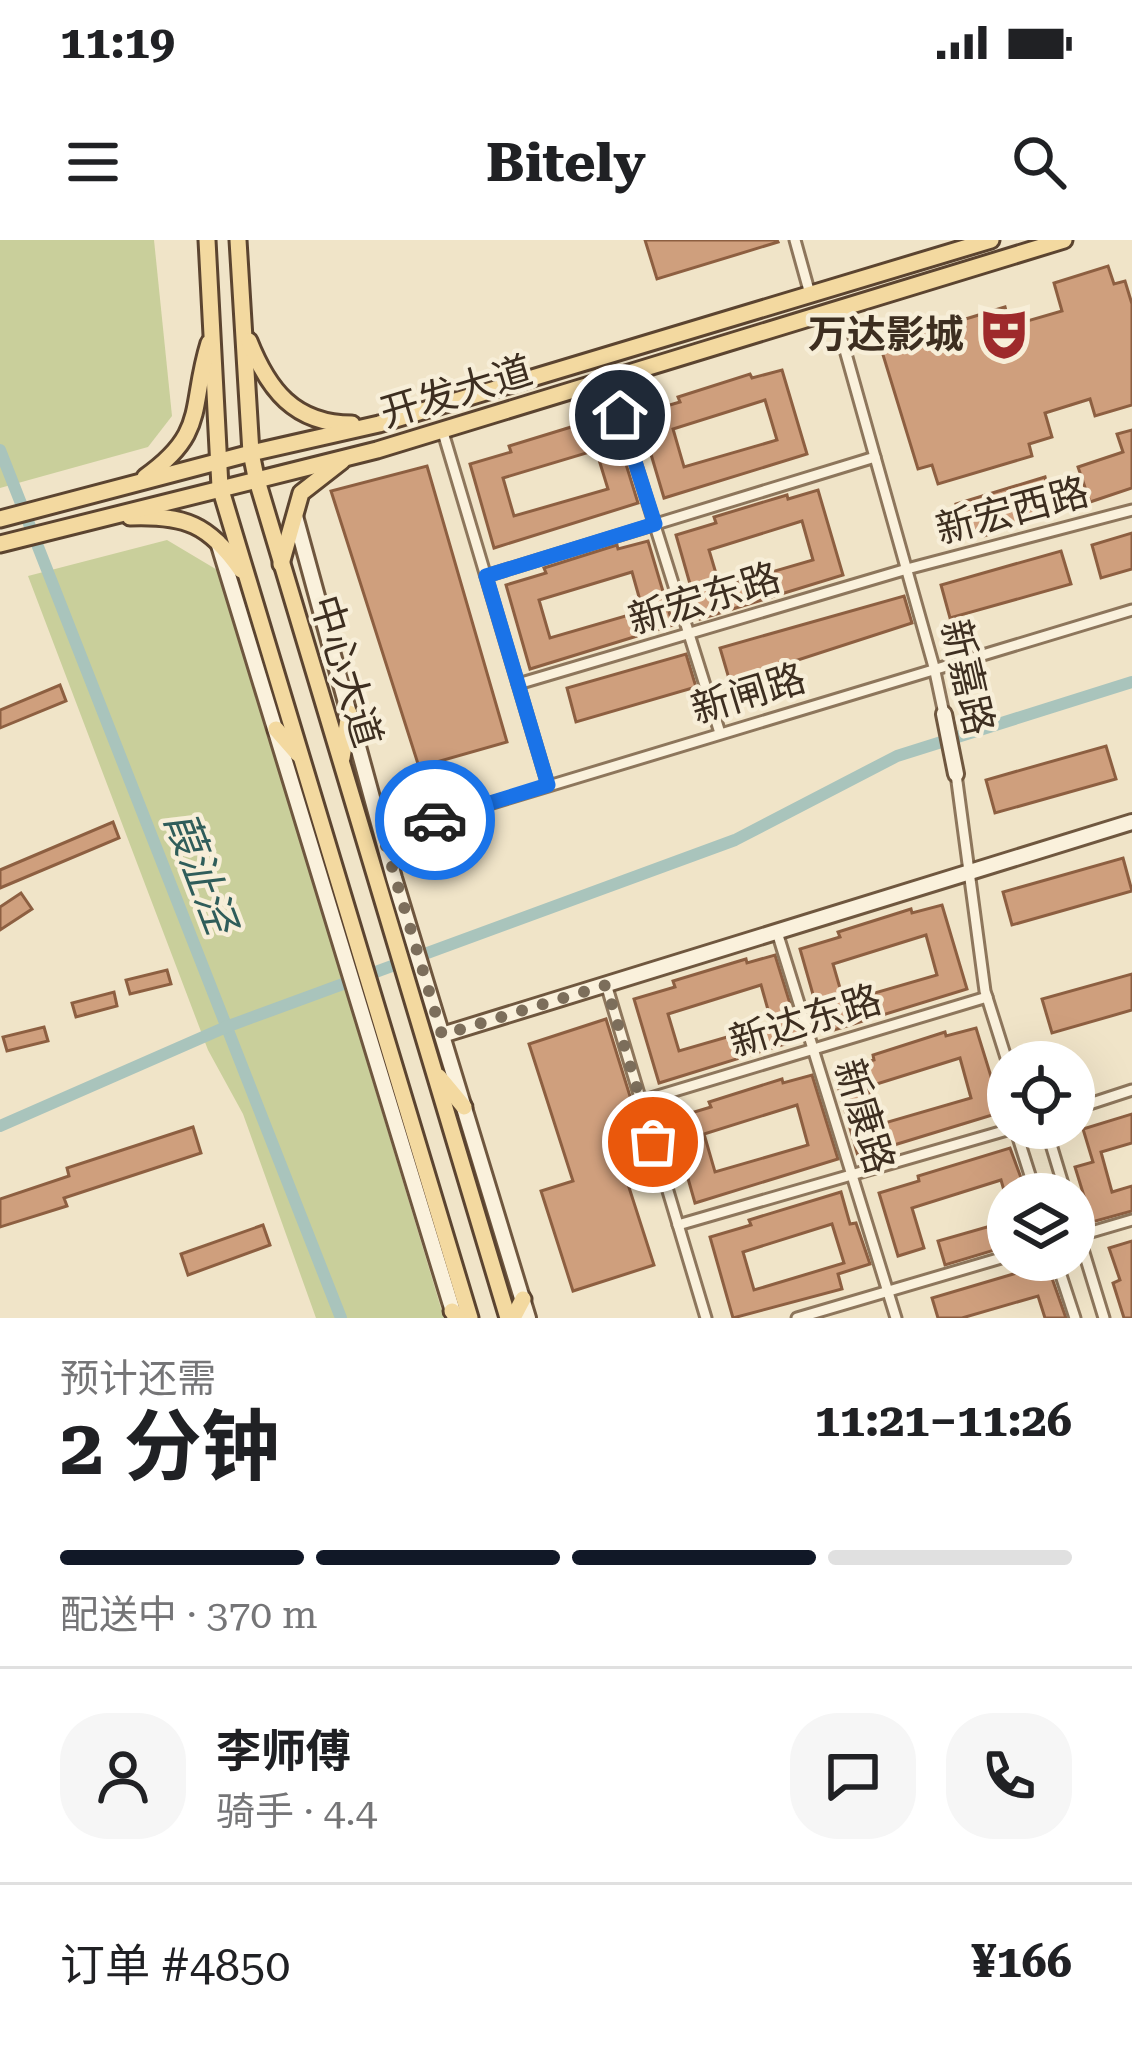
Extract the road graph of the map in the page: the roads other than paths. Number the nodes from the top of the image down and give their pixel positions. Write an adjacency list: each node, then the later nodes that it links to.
1 (207, 240): 9 (main road, 中心大道)
2 (238, 240): 8 (main road, 中心大道)
3 (794, 240): 6 (street)
4 (991, 240): 6 (main road, 开发大道)
5 (1064, 240): 7 (main road, 开发大道)
6 (810, 294): 11 (main road, 开发大道)
7 (834, 311): 10 (main road, 开发大道); 15 (street, 新嘉路)
8 (243, 327): 11 (main road); 14 (main road, 中心大道)
9 (213, 329): 16 (main road, 中心大道); 18 (main road)
10 (609, 379): 12 (main road, 开发大道); 24 (street)
11 (379, 424): 14 (main road, 开发大道)
12 (442, 429): 13 (main road, 开发大道); 29 (street)
13 (377, 449): 17 (main road, 开发大道); 21 (main road)
14 (251, 453): 16 (main road, 开发大道); 17 (main road, 中心大道)
15 (875, 457): 24 (street); 28 (street, 新嘉路)
16 (221, 460): 18 (main road, 开发大道); 19 (main road, 中心大道)
17 (256, 477): 19 (main road, 开发大道); 27 (main road, 中心大道)
18 (137, 483): 22 (main road, 开发大道)
19 (220, 487): 23 (main road, 开发大道); 30 (main road, 中心大道)
20 (1132, 510): 28 (street, 新宏西路)
21 (293, 512): 27 (main road); 35 (main road)
22 (0, 519)
23 (97, 519): 25 (main road); 26 (main road, 开发大道)
24 (655, 524): 29 (street); 32 (street)
25 (218, 542): 30 (main road); 37 (main road)
26 (0, 544)
27 (280, 566): 40 (main road, 中心大道)
28 (907, 569): 32 (street, 新宏东路); 33 (street, 新嘉路)
29 (486, 576): 34 (street)
30 (249, 582): 39 (main road, 中心大道)
31 (1132, 610): 33 (street, 新闸路)
32 (689, 634): 34 (street, 新宏东路); 38 (street)
33 (934, 667): 36 (street, 新嘉路); 38 (street, 新闸路)
34 (518, 684): 42 (street)
35 (349, 713): 40 (main road); 44 (main road)
36 (944, 714): 41 (main road, 新嘉路)
37 (276, 729): 39 (main road); 47 (main road)
38 (720, 733): 42 (street, 新闸路)
39 (302, 758): 47 (main road, 中心大道)
40 (341, 767): 54 (main road, 中心大道)
41 (956, 774): 45 (street, 新嘉路)
42 (548, 785): 44 (street, 新闸路)
43 (1132, 822): 45 (main road)
44 (383, 836): 51 (main road)
45 (970, 872): 46 (main road); 50 (street, 新嘉路)
46 (777, 932): 48 (main road); 53 (street, 新康路)
47 (350, 946): 49 (main road, 中心大道)
48 (606, 985): 51 (main road); 57 (street)
49 (363, 988): 56 (main road, 中心大道); 60 (main road)
50 (987, 997): 52 (street, 新嘉路); 53 (street, 新达东路)
51 (442, 1035): 59 (main road)
52 (1001, 1041)
53 (813, 1049): 57 (street, 新达东路); 62 (street, 新康路)
54 (434, 1071): 59 (main road); 73 (main road, 中心大道)
55 (1132, 1090): 58 (street)
56 (403, 1096): 60 (main road); 72 (main road, 中心大道)
57 (640, 1101): 64 (street)
58 (1095, 1102)
59 (464, 1107): 70 (main road)
60 (396, 1125): 71 (main road)
61 (987, 1136): 62 (street)
62 (851, 1174): 64 (street); 69 (street, 新康路)
63 (1132, 1220): 65 (street)
64 (678, 1225): 75 (street)
65 (1095, 1231)
66 (987, 1262): 69 (street)
67 (1064, 1281): 78 (street)
68 (1091, 1281): 79 (street)
69 (888, 1292): 76 (street); 77 (street, 新康路)
70 (523, 1299): 73 (main road); 74 (main road)
71 (455, 1316)
72 (470, 1318)
73 (510, 1318)
74 (528, 1318)
75 (706, 1318)
76 (797, 1318)
77 (896, 1318)
78 (1075, 1318)
79 (1104, 1318)

